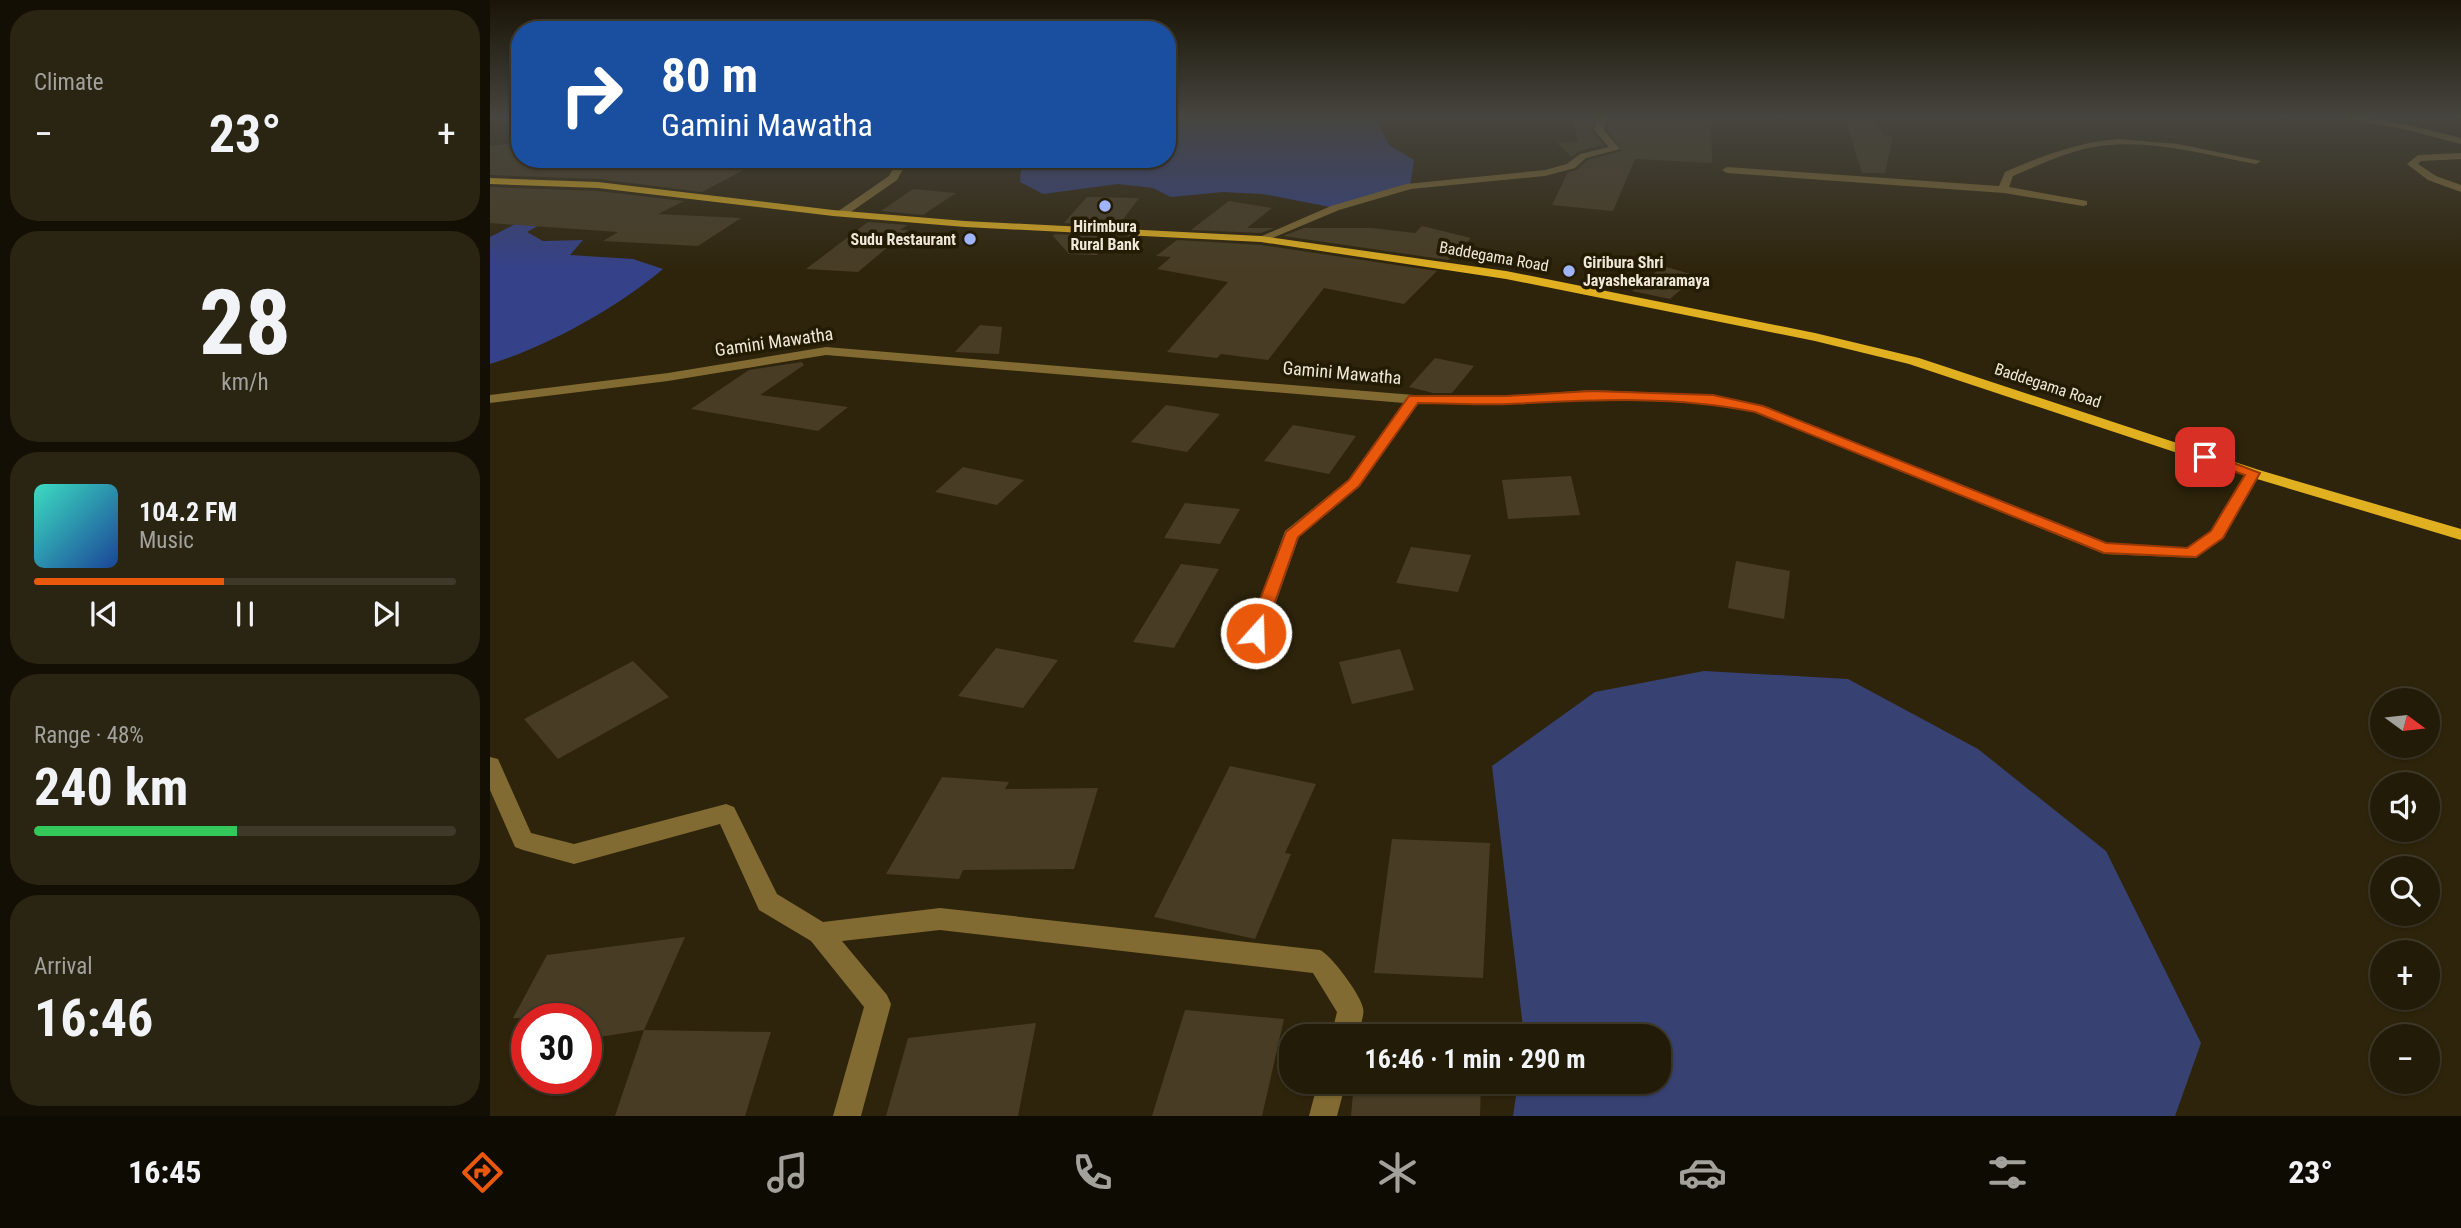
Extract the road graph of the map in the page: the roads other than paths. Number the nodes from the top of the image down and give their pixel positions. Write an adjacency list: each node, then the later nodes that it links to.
1 (898, 168): 10 (street)
2 (1564, 168): 11 (street)
3 (2023, 168): 7 (street)
4 (2418, 168): 8 (street)
5 (1727, 170): 7 (street)
6 (490, 181): 10 (main road, Baddegama Road)
7 (2003, 189): 9 (street)
8 (2461, 189)
9 (2083, 203)
10 (841, 214): 11 (main road, Baddegama Road)
11 (1261, 239): 14 (main road, Baddegama Road)
12 (490, 399): 13 (street, Gamini Mawatha)
13 (1414, 399): 14 (street, Gamini Mawatha); 16 (street)
14 (2253, 473): 15 (main road, Baddegama Road)
15 (2461, 535)
16 (1256, 633)
17 (490, 765): 18 (street)
18 (820, 933): 19 (street); 21 (street)
19 (1347, 1024)
20 (1329, 1094): 22 (street)
21 (847, 1116)
22 (1323, 1116)

